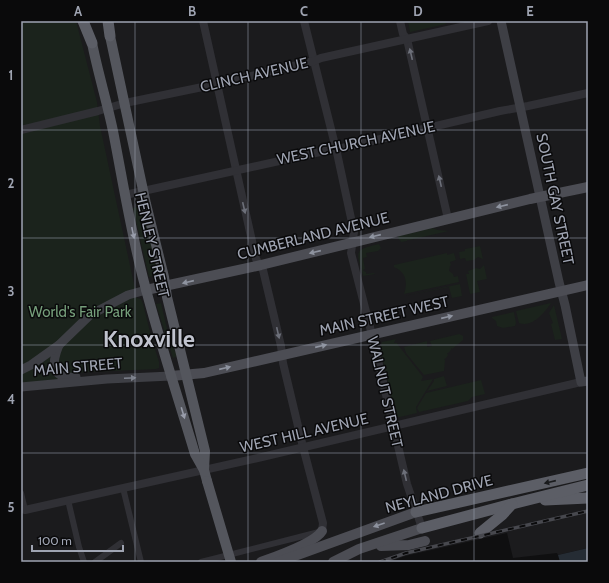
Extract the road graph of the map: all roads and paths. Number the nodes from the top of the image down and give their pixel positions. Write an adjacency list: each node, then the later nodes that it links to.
1 (83, 21): 12 (highway)
2 (88, 21): 12 (main road, HENLEY STREET)
3 (105, 21): 10 (main road, HENLEY STREET)
4 (108, 21): 10 (highway)
5 (203, 21): 14 (street)
6 (304, 21): 13 (street, WALNUT STREET)
7 (400, 21): 11 (street)
8 (488, 21): 11 (street, CLINCH AVENUE)
9 (501, 21): 17 (main road, SOUTH GAY STREET)
10 (110, 36): 16 (highway, HENLEY STREET)
11 (407, 39): 13 (street, CLINCH AVENUE); 19 (street, one-way to 11)
12 (92, 43): 18 (highway, HENLEY STREET)
13 (314, 61): 14 (street, CLINCH AVENUE); 21 (street, WALNUT STREET)
14 (217, 84): 16 (street, CLINCH AVENUE); 22 (street)
15 (588, 93): 17 (street, WEST CHURCH AVENUE)
16 (125, 103): 18 (street, CLINCH AVENUE); 24 (highway, HENLEY STREET)
17 (521, 107): 19 (street, WEST CHURCH AVENUE); 26 (main road, SOUTH GAY STREET)
18 (107, 109): 20 (street, CLINCH AVENUE); 25 (highway, HENLEY STREET)
19 (427, 128): 21 (street, WEST CHURCH AVENUE); 27 (street, one-way to 19)
20 (21, 130)
21 (335, 149): 22 (street, WEST CHURCH AVENUE); 28 (street, WALNUT STREET)
22 (236, 170): 24 (street, WEST CHURCH AVENUE); 29 (street, one-way to 29)
23 (588, 187): 26 (main road, CUMBERLAND AVENUE)
24 (143, 190): 25 (street, WEST CHURCH AVENUE); 31 (highway, HENLEY STREET)
25 (125, 195): 32 (highway, HENLEY STREET, one-way to 32)
26 (540, 198): 27 (main road, CUMBERLAND AVENUE, one-way to 27); 33 (main road, SOUTH GAY STREET)
27 (448, 219): 28 (main road, CUMBERLAND AVENUE, one-way to 28)
28 (353, 243): 29 (main road, CUMBERLAND AVENUE, one-way to 29); 34 (street, WALNUT STREET)
29 (260, 265): 31 (main road, CUMBERLAND AVENUE, one-way to 31); 36 (street, one-way to 36)
30 (588, 285): 33 (main road, MAIN STREET WEST)
31 (166, 286): 32 (main road, CUMBERLAND AVENUE); 38 (highway, HENLEY STREET)
32 (146, 290): 35 (main road, CUMBERLAND AVENUE); 39 (highway, HENLEY STREET)
33 (561, 291): 34 (main road, MAIN STREET WEST, one-way to 33); 41 (main road, SOUTH GAY STREET)
34 (372, 335): 36 (main road, MAIN STREET WEST, one-way to 34); 43 (street, WALNUT STREET)
35 (59, 345): 37 (main road, CUMBERLAND AVENUE); 40 (main road, CUMBERLAND AVENUE)
36 (282, 355): 38 (main road, MAIN STREET WEST, one-way to 36); 44 (street)
37 (21, 370)
38 (186, 375): 39 (main road, MAIN STREET); 45 (highway, HENLEY STREET)
39 (171, 376): 40 (main road, MAIN STREET, one-way to 39); 45 (highway, HENLEY STREET, one-way to 45)
40 (107, 379): 42 (main road, MAIN STREET)
41 (585, 382): 43 (street, WEST HILL AVENUE)
42 (21, 387)
43 (393, 426): 44 (street, WEST HILL AVENUE); 55 (street, WALNUT STREET, one-way to 43)
44 (303, 447): 45 (street, WEST HILL AVENUE); 57 (street)
45 (204, 470): 48 (street, WEST HILL AVENUE); 66 (highway, HENLEY STREET, bridge)
46 (588, 473): 55 (highway, NEYLAND DRIVE, one-way to 55)
47 (588, 485): 50 (highway, NEYLAND DRIVE)
48 (123, 488): 52 (street, WEST HILL AVENUE); 64 (street)
49 (21, 493): 54 (street)
50 (534, 498): 51 (highway); 53 (highway, NEYLAND DRIVE)
51 (588, 498)
52 (68, 500): 54 (street, WEST HILL AVENUE); 62 (street)
53 (512, 504): 56 (highway, NEYLAND DRIVE); 58 (highway)
54 (26, 510)
55 (416, 512): 56 (street, WALNUT STREET); 68 (main road, NEYLAND DRIVE, one-way to 68)
56 (422, 528): 61 (main road, NEYLAND DRIVE)
57 (322, 531): 65 (street); 67 (main road)
58 (480, 533)
59 (425, 541): 61 (main road)
60 (121, 544): 63 (street)
61 (359, 549): 69 (main road, NEYLAND DRIVE)
62 (84, 562)
63 (95, 562)
64 (141, 562)
65 (201, 562)
66 (231, 562)
67 (262, 562)
68 (278, 562)
69 (333, 562)

